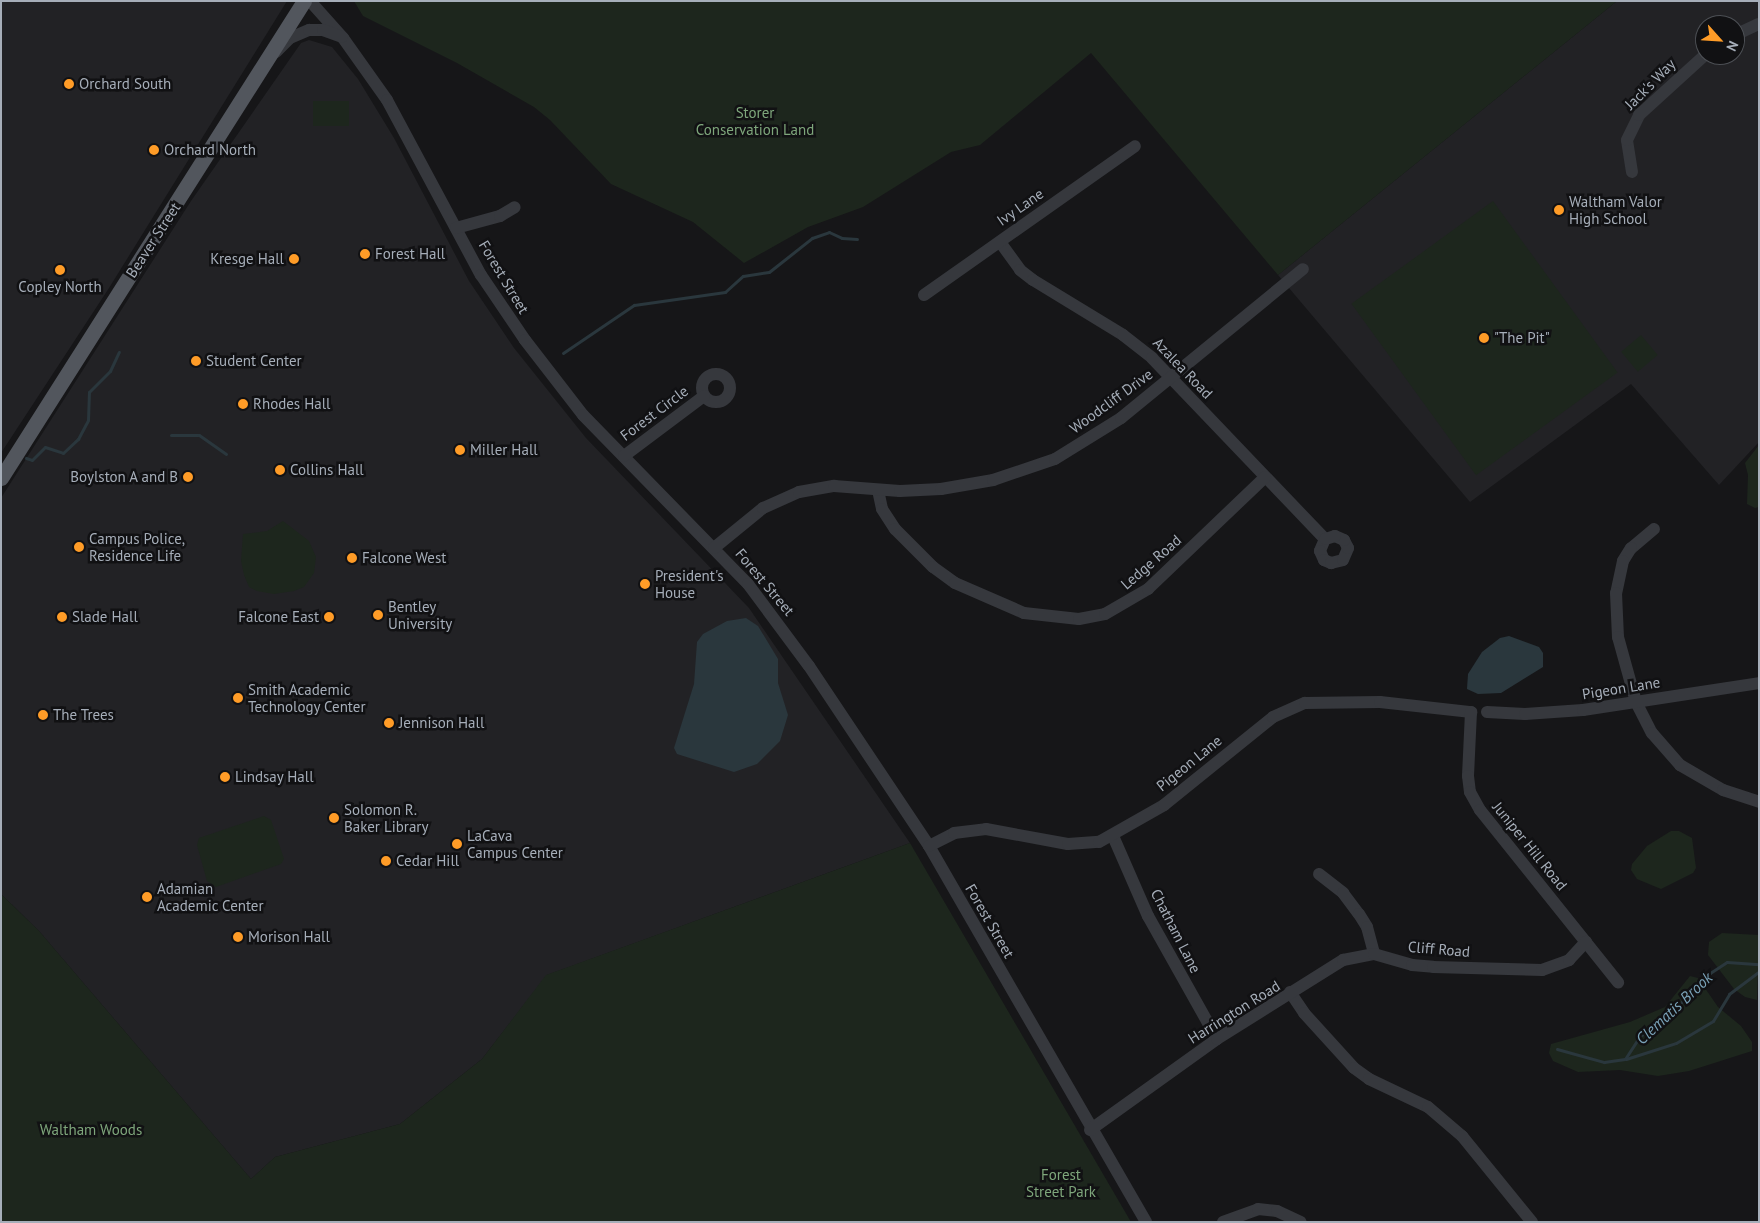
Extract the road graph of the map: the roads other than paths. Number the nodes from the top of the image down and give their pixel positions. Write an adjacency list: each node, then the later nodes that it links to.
1 (304, 1): 7 (main road, Beaver Street)
2 (310, 1): 5 (street, Forest Street)
3 (1759, 24): 4 (street)
4 (1745, 30)
5 (344, 38): 7 (street); 11 (street, Forest Street)
6 (1695, 64): 9 (street, Jack's Way)
7 (258, 73): 19 (main road, Beaver Street)
8 (1135, 146): 12 (street, Ivy Lane)
9 (1632, 172)
10 (515, 207): 11 (street)
11 (456, 228): 17 (street, Forest Street)
12 (1000, 242): 14 (street, Ivy Lane); 15 (street, Azalea Road)
13 (1303, 268): 15 (street, Woodcliff Drive)
14 (924, 294)
15 (1171, 378): 18 (street, Azalea Road); 20 (street, Woodcliff Drive)
16 (704, 396): 17 (street, Forest Circle)
17 (624, 456): 23 (street, Forest Street)
18 (1265, 477): 20 (street, Ledge Road); 22 (street, Azalea Road)
19 (1, 478)
20 (878, 490): 23 (street, Woodcliff Drive)
21 (1654, 529): 25 (street)
22 (1325, 539)
23 (714, 548): 30 (street, Forest Street)
24 (1759, 683): 25 (street, Pigeon Lane)
25 (1636, 702): 27 (street, Pigeon Lane); 28 (street)
26 (1471, 712): 29 (street, Pigeon Lane); 32 (street, Juniper Hill Road)
27 (1487, 712)
28 (1759, 802)
29 (1113, 836): 30 (street, Pigeon Lane); 36 (street, Chatham Lane)
30 (929, 846): 37 (street, Forest Street)
31 (1319, 874): 33 (street)
32 (1586, 942): 33 (street, Cliff Road); 34 (street, Juniper Hill Road)
33 (1374, 954): 35 (street, Cliff Road)
34 (1618, 982)
35 (1290, 992): 36 (street, Harrington Road); 41 (street, Harrington Road)
36 (1217, 1039): 37 (street, Harrington Road)
37 (1090, 1130): 38 (street, Forest Street)
38 (1146, 1222)
39 (1223, 1222): 40 (street)
40 (1301, 1222)
41 (1532, 1222)

